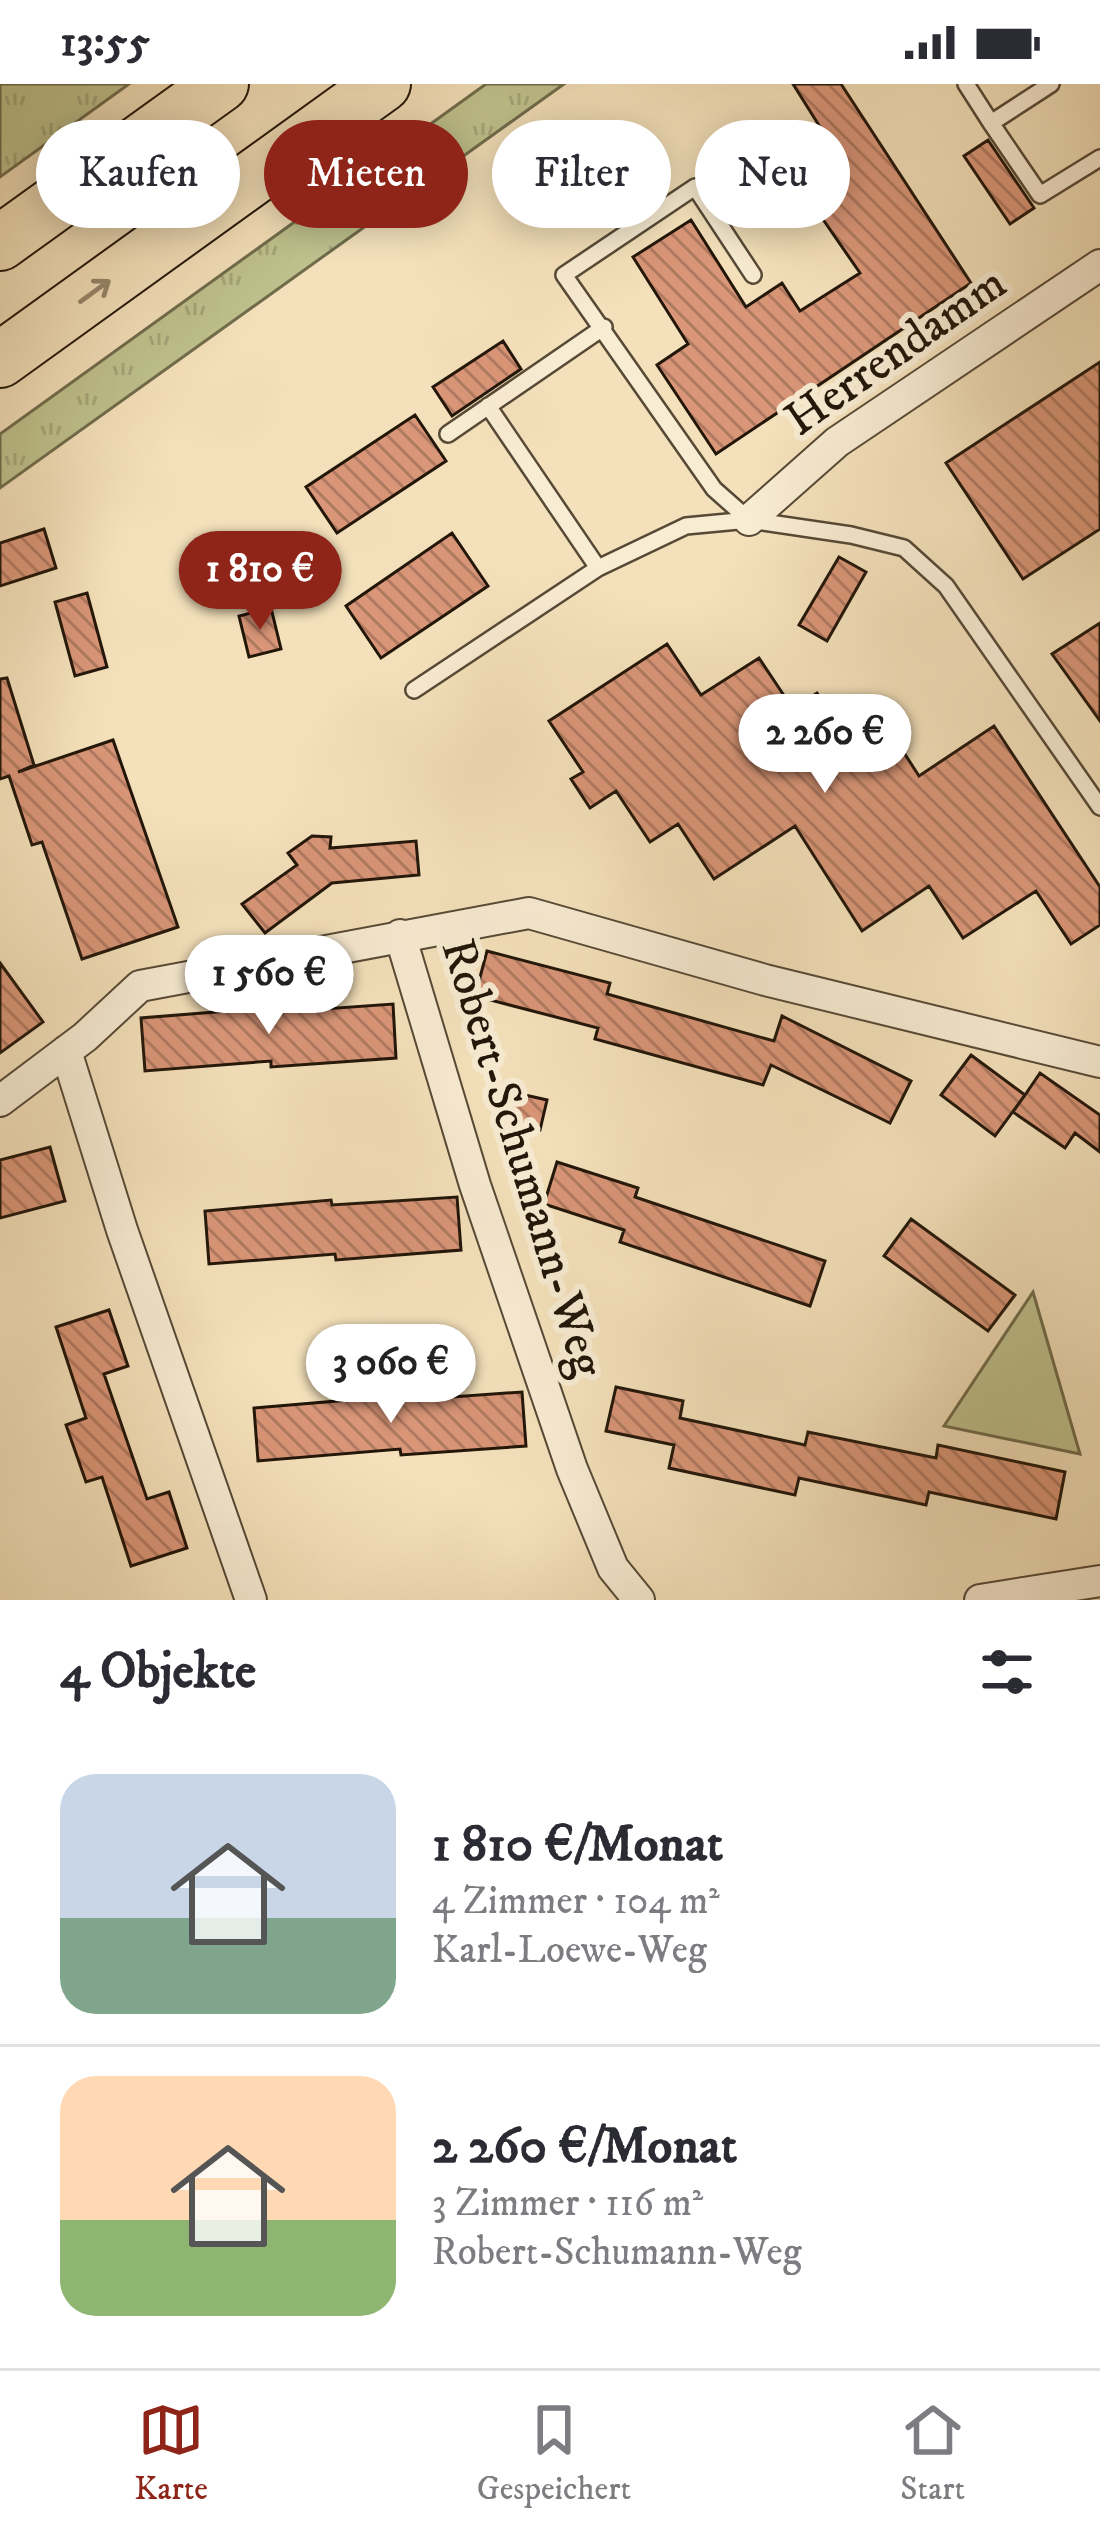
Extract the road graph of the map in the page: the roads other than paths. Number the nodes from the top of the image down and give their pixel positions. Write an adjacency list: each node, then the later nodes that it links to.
1 (221, 84): 7 (highway)
2 (383, 84): 11 (highway, one-way to 2)
3 (966, 84): 5 (lane)
4 (1052, 84): 5 (lane)
5 (991, 123): 6 (lane)
6 (1100, 158)
7 (0, 242)
8 (1100, 266): 14 (street, Herrendamm)
9 (753, 275): 10 (lane)
10 (604, 328): 12 (lane); 14 (lane)
11 (0, 360)
12 (488, 406): 13 (lane); 15 (lane)
13 (448, 434)
14 (749, 520): 15 (lane); 17 (lane)
15 (598, 568): 16 (lane)
16 (414, 691)
17 (1100, 807)
18 (400, 935): 19 (street); 20 (street, Robert-Schumann-Weg); 24 (street, Robert-Schumann-Weg)
19 (66, 1051): 21 (street); 23 (street)
20 (1100, 1062)
21 (0, 1101)
22 (1100, 1581): 25 (street)
23 (251, 1600)
24 (639, 1600)
25 (980, 1600)

